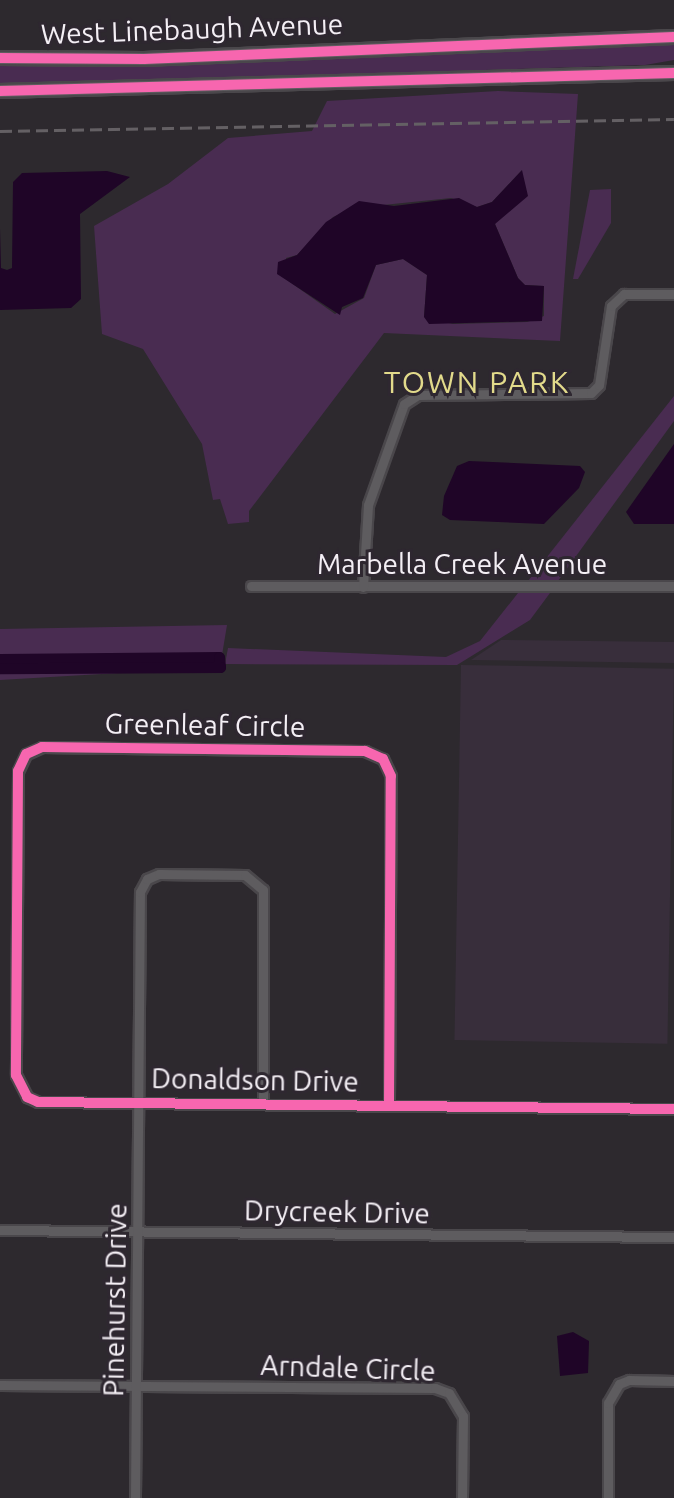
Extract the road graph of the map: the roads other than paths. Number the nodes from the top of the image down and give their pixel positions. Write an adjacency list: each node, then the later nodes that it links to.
1 (674, 37): 2 (main road, West Linebaugh Avenue)
2 (0, 58)
3 (674, 73): 4 (main road, West Linebaugh Avenue)
4 (0, 91)
5 (674, 294): 8 (street)
6 (251, 586): 8 (street, Marbella Creek Avenue)
7 (674, 586): 8 (street, Marbella Creek Avenue)
8 (363, 587)
9 (27, 1097): 10 (street, Donaldson Drive); 12 (street, Greenleaf Circle)
10 (139, 1103): 11 (street, Donaldson Drive); 11 (street, Pinehurst Drive); 15 (street, Pinehurst Drive)
11 (263, 1104): 12 (street, Donaldson Drive)
12 (389, 1105): 13 (street, Donaldson Drive)
13 (674, 1109)
14 (0, 1230): 15 (street, Drycreek Drive)
15 (138, 1231): 16 (street, Drycreek Drive); 19 (street, Pinehurst Drive)
16 (674, 1237)
17 (674, 1381): 22 (street)
18 (0, 1385): 19 (street, Arndale Circle)
19 (136, 1386): 20 (street, Pinehurst Drive); 21 (street, Arndale Circle)
20 (135, 1498)
21 (462, 1498)
22 (608, 1498)

